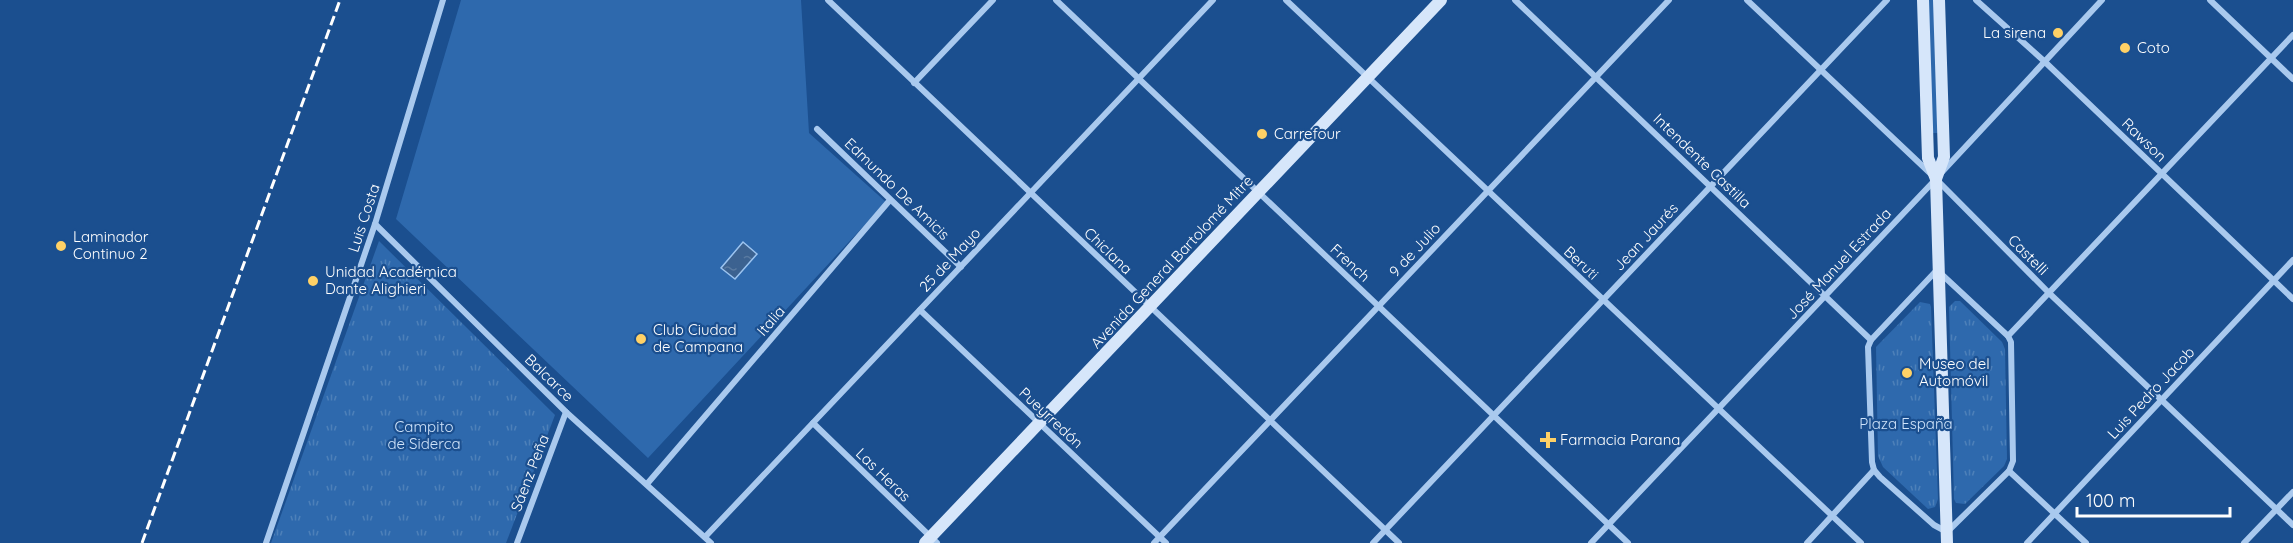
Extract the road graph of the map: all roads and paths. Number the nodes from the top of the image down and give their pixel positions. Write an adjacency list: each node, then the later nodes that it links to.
1 (443, 0): 34 (street, Luis Costa)
2 (828, 0): 25 (street, Chiclana)
3 (993, 0): 25 (street)
4 (1056, 0): 22 (street, French)
5 (1213, 0): 22 (street, 25 de Mayo)
6 (1286, 0): 23 (street, Beruti)
7 (1441, 0): 23 (main road, Avenida General Bartolomé Mitre)
8 (1515, 0): 21 (street, Intendente Castilla)
9 (1669, 0): 21 (street, 9 de Julio)
10 (1747, 0): 20 (street, Castelli)
11 (1887, 0): 20 (street, Jean Jaurés)
12 (1923, 0): 28 (main road)
13 (1939, 0): 28 (main road)
14 (1976, 0): 19 (street, Rawson)
15 (2102, 0): 19 (street, José Manuel Estrada)
16 (2210, 0): 18 (street)
17 (2293, 35): 18 (street)
18 (2271, 58): 24 (street); 27 (street)
19 (2044, 62): 27 (street, Rawson); 28 (street, José Manuel Estrada)
20 (1821, 70): 28 (street, Castelli); 29 (street, Jean Jaurés)
21 (1596, 77): 29 (street, Intendente Castilla); 31 (street, 9 de Julio)
22 (1139, 78): 30 (street, French); 32 (street, 25 de Mayo)
23 (1366, 78): 30 (main road, Avenida General Bartolomé Mitre); 31 (street, Beruti)
24 (2293, 79)
25 (914, 83): 32 (street, Chiclana)
26 (817, 129): 33 (street, Edmundo De Amicis)
27 (2162, 174): 38 (street, Rawson); 39 (street)
28 (1936, 179): 37 (main road); 39 (street, Castelli); 40 (street, José Manuel Estrada)
29 (1711, 187): 40 (street, Intendente Castilla); 42 (street, Jean Jaurés)
30 (1259, 192): 43 (street, French); 44 (main road, Avenida General Bartolomé Mitre)
31 (1487, 192): 42 (street, Beruti); 43 (street, 9 de Julio)
32 (1030, 193): 36 (street, 25 de Mayo); 44 (street, Chiclana)
33 (890, 200): 36 (street, Edmundo De Amicis); 57 (street, Italia)
34 (375, 224): 50 (street, Balcarce); 69 (street, Luis Costa)
35 (2293, 260): 38 (street, Luis Pedro Jacob)
36 (961, 267): 45 (street, 25 de Mayo)
37 (1937, 270): 46 (street); 47 (street); 67 (main road)
38 (2274, 281): 41 (street, Rawson); 48 (street, Luis Pedro Jacob)
39 (2049, 293): 46 (street); 48 (street, Castelli)
40 (1825, 296): 47 (street, Intendente Castilla); 49 (street, José Manuel Estrada)
41 (2293, 299)
42 (1603, 300): 49 (street, Beruti); 51 (street, Jean Jaurés)
43 (1378, 306): 51 (street, French); 52 (street, 9 de Julio)
44 (1150, 307): 52 (street, Chiclana); 54 (main road, Avenida General Bartolomé Mitre)
45 (920, 310): 53 (street, 25 de Mayo); 54 (street, Pueyrredón)
46 (2008, 336): 56 (street)
47 (1871, 340): 55 (street)
48 (2161, 400): 59 (street, Castelli); 60 (street, Luis Pedro Jacob)
49 (1718, 409): 61 (street, Beruti); 62 (street, José Manuel Estrada)
50 (566, 412): 57 (street, Balcarce); 70 (street, Sáenz Peña)
51 (1494, 416): 62 (street, French); 64 (street, Jean Jaurés)
52 (1270, 421): 64 (street, Chiclana); 66 (street, 9 de Julio)
53 (813, 423): 65 (street, 25 de Mayo); 68 (street, Las Heras)
54 (1040, 424): 66 (street, Pueyrredón); 68 (main road, Avenida General Bartolomé Mitre)
55 (1874, 470): 61 (street); 67 (street)
56 (2009, 471): 60 (street); 67 (street)
57 (647, 484): 65 (street, Balcarce)
58 (2293, 492): 59 (street)
59 (2276, 509): 63 (street, Castelli); 82 (street)
60 (2055, 513): 80 (street, Luis Pedro Jacob); 81 (street)
61 (1833, 516): 78 (street); 79 (street, Beruti)
62 (1609, 524): 76 (street, José Manuel Estrada); 77 (street, French)
63 (2293, 525)
64 (1385, 530): 74 (street, Jean Jaurés); 75 (street, Chiclana)
65 (705, 537): 71 (street, Balcarce)
66 (1160, 537): 72 (street, 9 de Julio); 73 (street, Pueyrredón)
67 (1947, 538)
68 (931, 541)
69 (266, 543)
70 (517, 543)
71 (711, 543)
72 (1154, 543)
73 (1166, 543)
74 (1374, 543)
75 (1399, 543)
76 (1591, 543)
77 (1628, 543)
78 (1808, 543)
79 (1861, 543)
80 (2027, 543)
81 (2086, 543)
82 (2244, 543)

